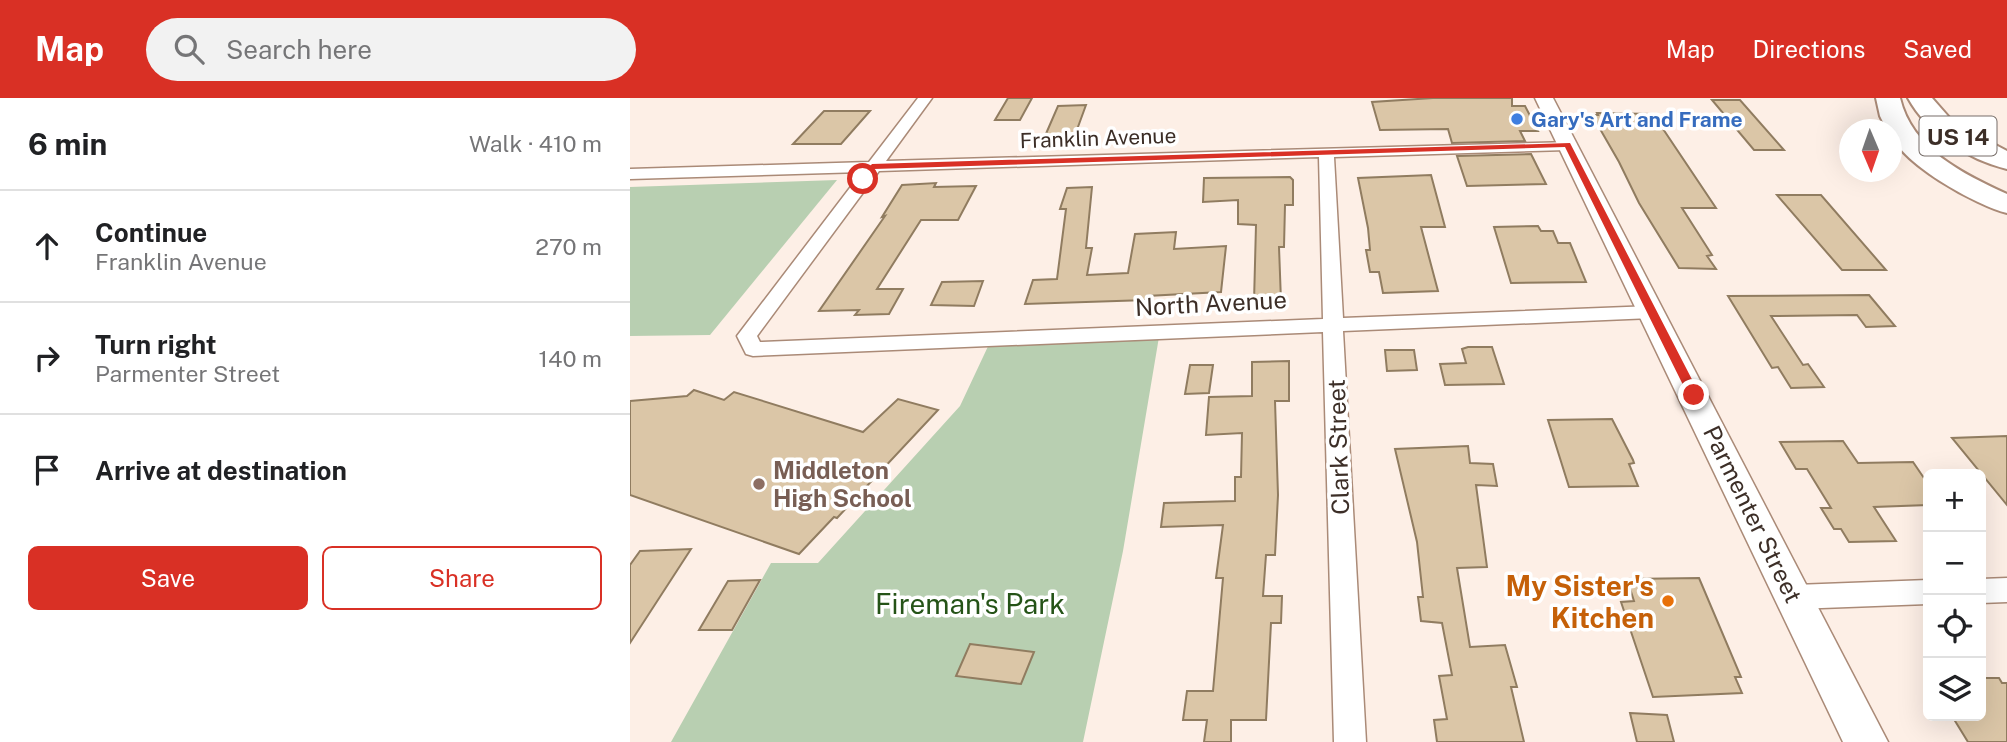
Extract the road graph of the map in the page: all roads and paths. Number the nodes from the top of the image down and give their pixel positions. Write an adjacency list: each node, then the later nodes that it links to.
1 (925, 98): 8 (street)
2 (1544, 98): 5 (street, Parmenter Street)
3 (1888, 98): 10 (highway)
4 (1920, 98): 7 (highway, US 14)
5 (1567, 145): 6 (street, Franklin Avenue); 11 (street, Parmenter Street)
6 (1326, 152): 8 (street, Franklin Avenue); 12 (street, Clark Street)
7 (2007, 161)
8 (872, 166): 9 (street, Franklin Avenue); 12 (street, North Avenue)
9 (630, 174)
10 (2007, 205)
11 (1653, 312): 12 (street, North Avenue); 16 (street, Parmenter Street)
12 (1333, 324): 17 (street, Clark Street)
13 (2007, 590): 14 (street)
14 (1986, 591)
15 (1923, 593): 16 (street)
16 (1795, 597): 18 (street, Parmenter Street)
17 (1350, 742)
18 (1866, 742)

